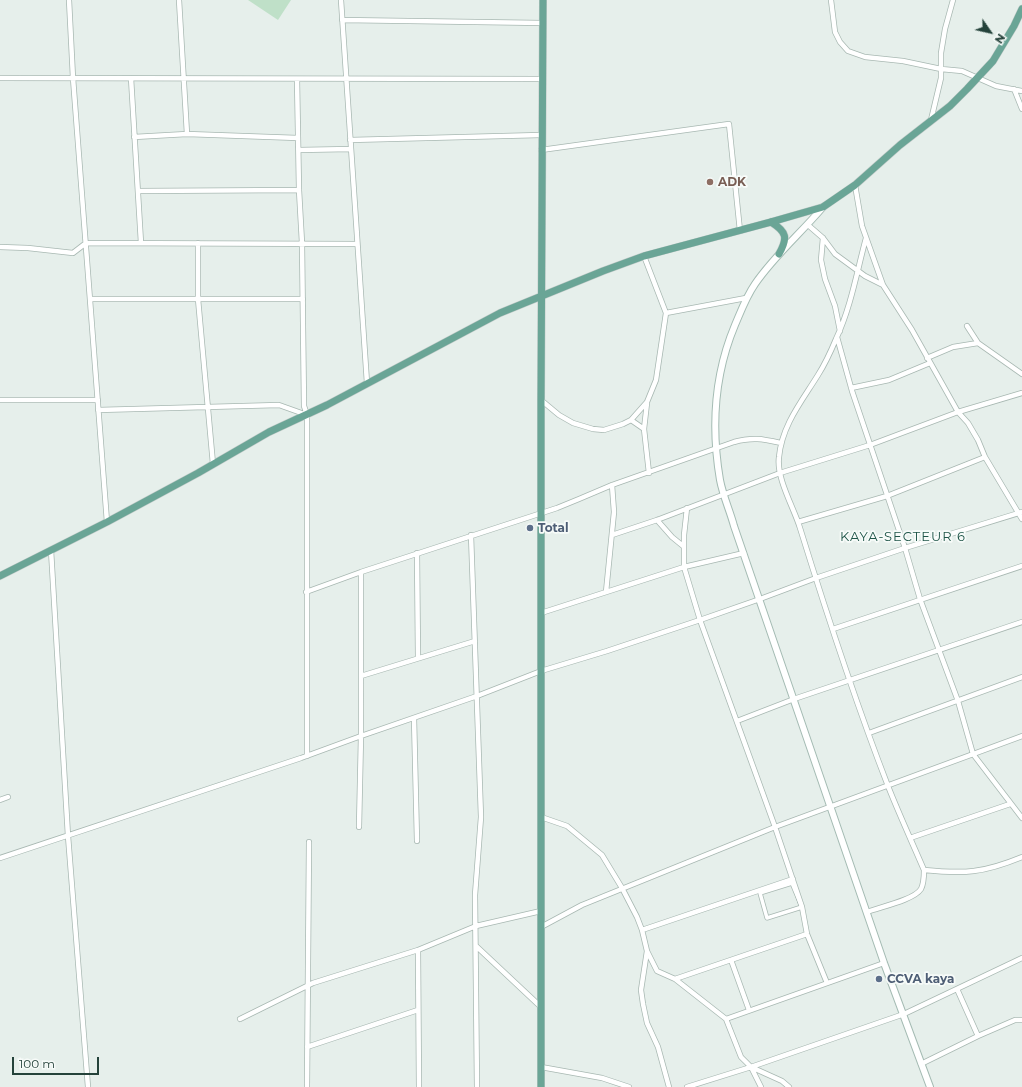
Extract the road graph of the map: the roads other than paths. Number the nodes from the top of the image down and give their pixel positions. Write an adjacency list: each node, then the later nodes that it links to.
1 (69, 0): 12 (street)
2 (179, 0): 14 (street)
3 (341, 0): 8 (street)
4 (543, 0): 9 (main road)
5 (831, 0): 10 (street)
6 (954, 0): 10 (street)
7 (1022, 9): 15 (main road)
8 (342, 20): 9 (street); 17 (street)
9 (542, 23): 18 (main road)
10 (941, 69): 15 (street); 22 (street)
11 (0, 78): 12 (street)
12 (73, 78): 13 (street); 40 (street)
13 (131, 78): 14 (street); 25 (street)
14 (182, 78): 16 (street); 23 (street)
15 (979, 78): 19 (street); 22 (main road)
16 (297, 79): 17 (street); 26 (street)
17 (346, 79): 18 (street); 27 (street)
18 (542, 79): 24 (main road)
19 (1014, 89): 20 (street); 21 (street)
20 (1022, 91)
21 (1022, 109)
22 (931, 120): 31 (main road)
23 (187, 134): 25 (street); 26 (street)
24 (541, 135): 27 (street); 30 (main road)
25 (134, 137): 33 (street)
26 (298, 138): 29 (street)
27 (350, 140): 28 (street)
28 (351, 149): 29 (street); 44 (street)
29 (299, 150): 32 (street)
30 (541, 150): 37 (street); 50 (main road)
31 (855, 185): 34 (main road); 39 (street)
32 (299, 190): 33 (street); 43 (street)
33 (138, 191): 41 (street)
34 (822, 207): 35 (main road); 36 (main road)
35 (771, 222): 37 (main road); 46 (main road)
36 (808, 225): 38 (street); 46 (main road)
37 (740, 230): 47 (main road)
38 (823, 238): 48 (street); 57 (street)
39 (866, 238): 48 (street); 49 (street)
40 (86, 243): 41 (street); 45 (street); 52 (street)
41 (141, 243): 42 (street)
42 (198, 243): 43 (street); 53 (street)
43 (302, 243): 44 (street); 54 (street)
44 (358, 244): 63 (street)
45 (0, 248)
46 (780, 254): 51 (main road)
47 (644, 256): 50 (main road); 55 (street)
48 (857, 270): 49 (street); 57 (street)
49 (883, 285): 60 (street)
50 (542, 296): 63 (main road); 68 (main road)
51 (746, 298): 55 (street); 78 (main road)
52 (90, 299): 53 (street); 67 (street)
53 (198, 299): 54 (street); 70 (street)
54 (303, 299): 73 (street)
55 (666, 313): 69 (street)
56 (968, 326): 59 (street)
57 (840, 331): 58 (street)
58 (837, 337): 64 (street); 76 (street)
59 (978, 343): 60 (street); 62 (street)
60 (927, 358): 61 (street)
61 (930, 363): 64 (street); 72 (street)
62 (1022, 374)
63 (367, 383): 73 (main road)
64 (851, 388): 77 (street)
65 (1022, 393): 72 (street)
66 (0, 400): 67 (street)
67 (98, 400): 71 (street)
68 (540, 400): 74 (street); 87 (main road)
69 (647, 402): 74 (street); 75 (street)
70 (208, 407): 71 (street); 73 (street); 80 (street)
71 (98, 410): 91 (street)
72 (958, 412): 77 (street); 79 (street)
73 (307, 415): 80 (main road); 105 (street)
74 (631, 420): 75 (street)
75 (644, 429): 81 (street)
76 (781, 443): 78 (street); 82 (street)
77 (870, 445): 82 (street); 85 (street)
78 (716, 448): 81 (street); 84 (main road)
79 (985, 457): 85 (street); 88 (street)
80 (213, 464): 91 (main road)
81 (649, 473): 83 (street)
82 (780, 473): 84 (street); 92 (street)
83 (612, 485): 87 (street); 94 (street)
84 (724, 494): 86 (street); 98 (main road)
85 (887, 496): 92 (street); 96 (street)
86 (687, 508): 90 (street); 95 (street)
87 (541, 512): 93 (street); 109 (main road)
88 (1020, 512): 89 (street); 96 (street)
89 (1022, 519)
90 (657, 520): 94 (street); 95 (street)
91 (107, 522): 97 (main road)
92 (798, 522): 104 (street)
93 (471, 535): 99 (street); 113 (street)
94 (612, 535): 106 (street)
95 (683, 546): 101 (street)
96 (905, 548): 104 (street); 107 (street)
97 (51, 550): 103 (main road); 139 (street)
98 (744, 552): 101 (street); 108 (main road)
99 (417, 553): 102 (street); 115 (street)
100 (1022, 566): 107 (street)
101 (684, 567): 106 (street); 110 (street)
102 (361, 572): 105 (street); 117 (street)
103 (0, 576)
104 (816, 578): 108 (street); 112 (street)
105 (306, 592): 129 (street)
106 (606, 592): 109 (street)
107 (920, 599): 112 (street); 114 (street)
108 (760, 600): 110 (street); 121 (main road)
109 (541, 613): 116 (main road)
110 (700, 620): 116 (street); 124 (street)
111 (1022, 622): 114 (street)
112 (833, 629): 119 (street)
113 (475, 641): 115 (street); 120 (street)
114 (940, 650): 119 (street); 122 (street)
115 (418, 658): 117 (street)
116 (542, 671): 120 (street); 135 (main road)
117 (361, 676): 126 (street)
118 (1022, 677): 122 (street)
119 (850, 680): 121 (street); 125 (street)
120 (476, 696): 123 (street); 151 (street)
121 (794, 699): 124 (street); 134 (main road)
122 (958, 701): 125 (street); 128 (street)
123 (414, 718): 126 (street); 141 (street)
124 (737, 722): 138 (street)
125 (869, 733): 130 (street)
126 (361, 736): 129 (street); 137 (street)
127 (1022, 736): 128 (street)
128 (973, 754): 130 (street); 133 (street)
129 (307, 756): 139 (street)
130 (888, 786): 134 (street); 140 (street)
131 (8, 797): 132 (street)
132 (0, 800)
133 (1010, 804): 136 (street); 140 (street)
134 (830, 806): 138 (street); 150 (main road)
135 (541, 817): 147 (street); 149 (main road)
136 (1022, 818)
137 (359, 827)
138 (775, 827): 146 (street); 147 (street)
139 (68, 836): 144 (street); 177 (street)
140 (910, 838): 145 (street)
141 (417, 841)
142 (309, 842): 163 (street)
143 (1022, 857): 145 (street)
144 (0, 858)
145 (924, 870): 150 (street)
146 (792, 879): 148 (street); 153 (street)
147 (622, 888): 152 (street); 153 (street)
148 (802, 907): 148 (street); 154 (street)
149 (541, 911): 151 (street); 152 (main road)
150 (867, 912): 160 (main road)
151 (476, 926): 155 (street); 156 (street)
152 (541, 927): 165 (main road)
153 (642, 930): 157 (street)
154 (808, 934): 159 (street); 162 (street)
155 (476, 946): 165 (street); 180 (street)
156 (418, 950): 163 (street); 166 (street)
157 (647, 951): 161 (street); 183 (street)
158 (1022, 958): 164 (street)
159 (731, 960): 161 (street); 167 (street)
160 (884, 963): 162 (street); 168 (main road)
161 (674, 979): 170 (street)
162 (827, 983): 167 (street)
163 (308, 986): 169 (street); 173 (street)
164 (957, 989): 168 (street); 172 (street)
165 (541, 1007): 175 (main road)
166 (418, 1010): 173 (street); 179 (street)
167 (749, 1010): 170 (street)
168 (904, 1014): 174 (main road); 176 (street)
169 (240, 1019)
170 (726, 1019): 176 (street)
171 (1022, 1020): 172 (street)
172 (978, 1036): 174 (street)
173 (307, 1047): 178 (street)
174 (921, 1064): 187 (main road)
175 (541, 1067): 181 (main road); 182 (street)
176 (751, 1067): 184 (street); 185 (street); 186 (street)
177 (88, 1087)
178 (307, 1087)
179 (419, 1087)
180 (477, 1087)
181 (541, 1087)
182 (629, 1087)
183 (670, 1087)
184 (687, 1087)
185 (761, 1087)
186 (789, 1087)
187 (930, 1087)

